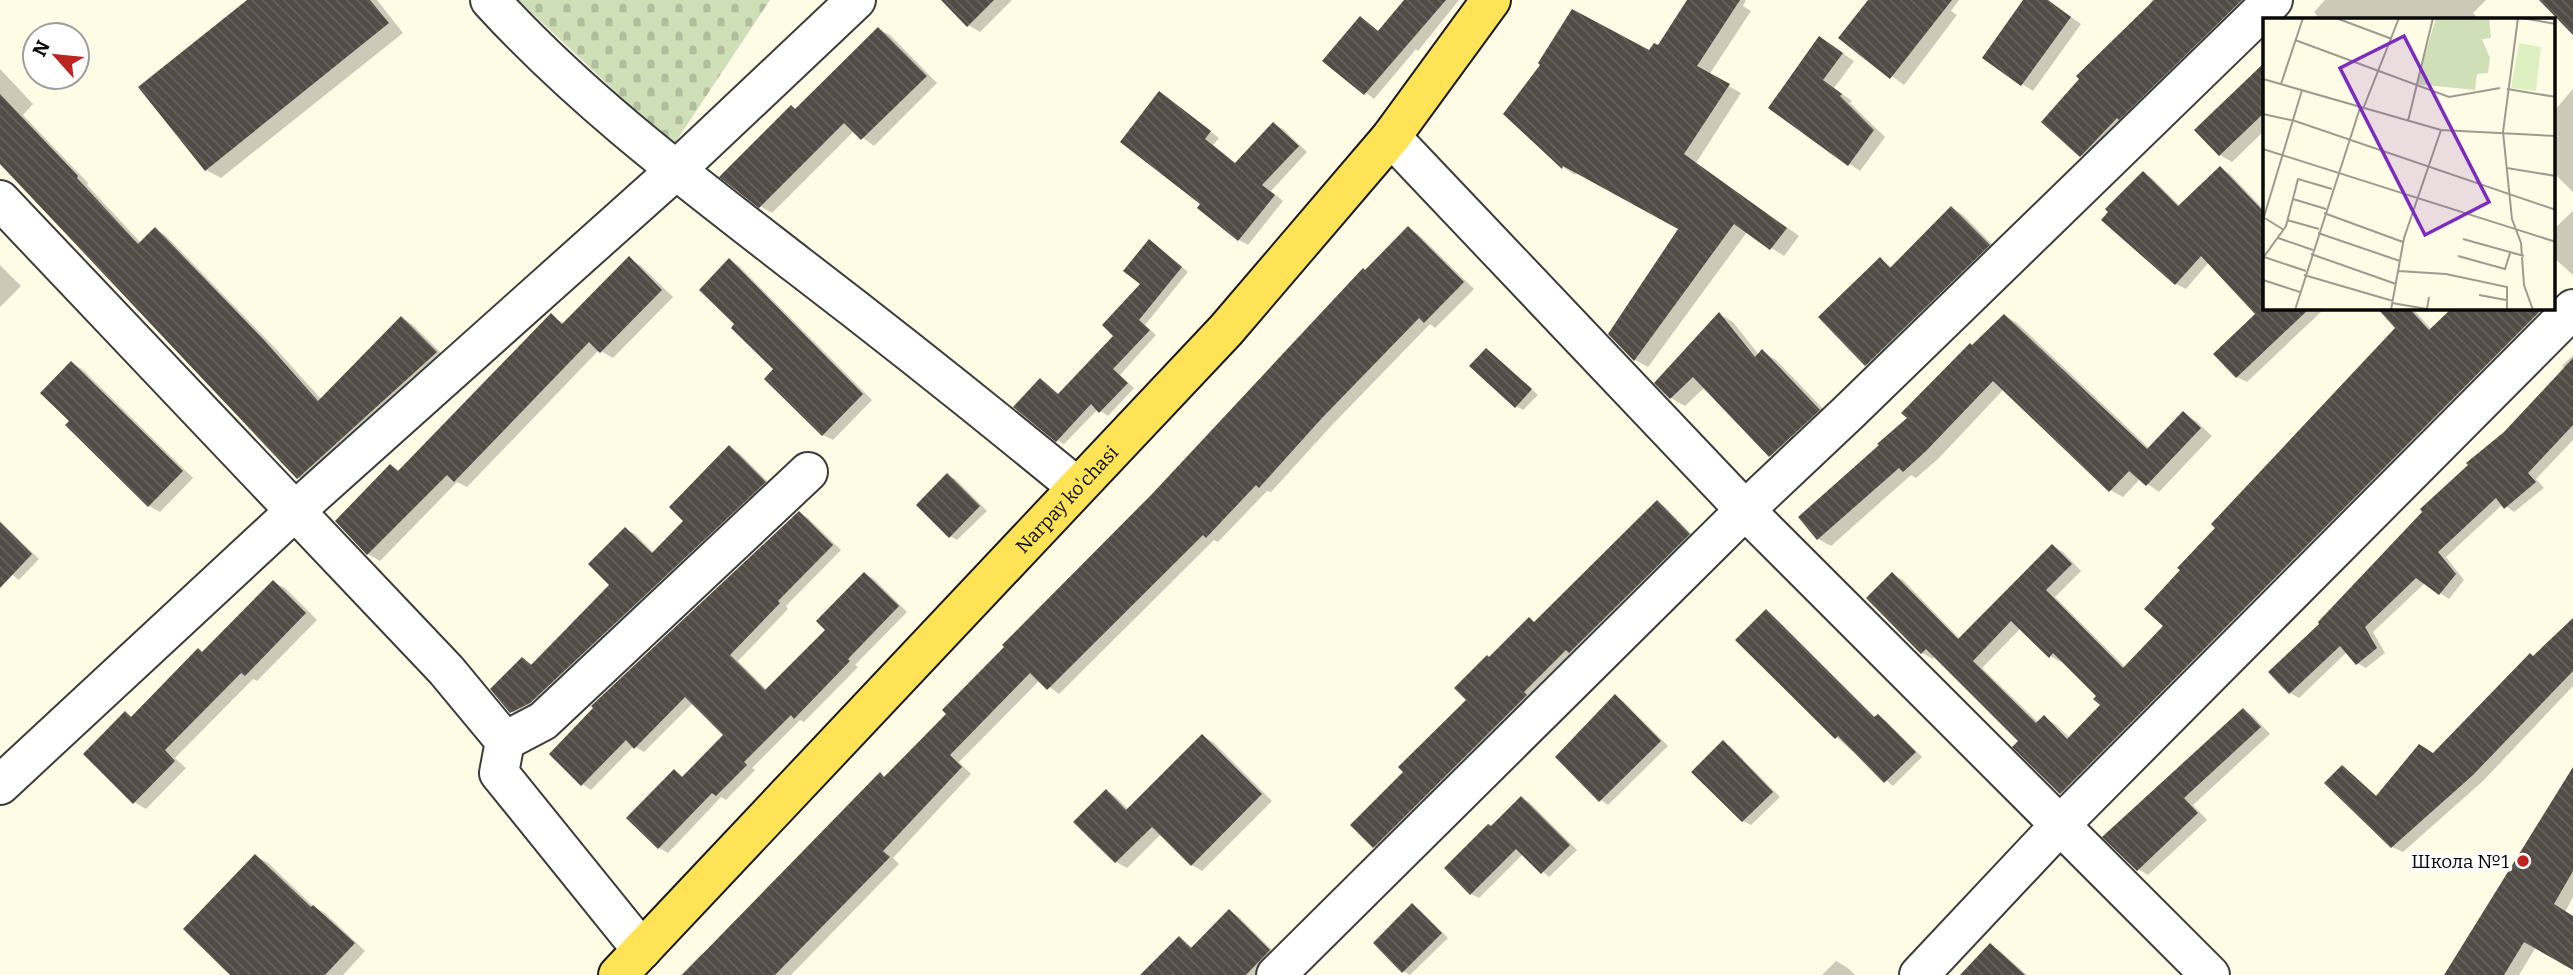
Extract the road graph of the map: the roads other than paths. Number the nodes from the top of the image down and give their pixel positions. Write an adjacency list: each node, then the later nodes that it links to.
1 (490, 0): 6 (street)
2 (856, 0): 6 (street)
3 (1492, 0): 5 (main road, Narpay ko'chasi)
4 (2273, 0): 11 (street)
5 (1391, 136): 10 (main road, Narpay ko'chasi); 11 (street)
6 (676, 170): 10 (street); 12 (street)
7 (0, 200): 12 (street)
8 (2573, 309): 15 (street)
9 (808, 472): 13 (street)
10 (1077, 487): 16 (main road, Narpay ko'chasi)
11 (1745, 510): 15 (street); 17 (street)
12 (295, 511): 13 (street); 14 (street)
13 (505, 741): 16 (street)
14 (0, 785)
15 (2059, 826): 18 (street); 19 (street)
16 (630, 962)
17 (1276, 975)
18 (1919, 975)
19 (2210, 975)

